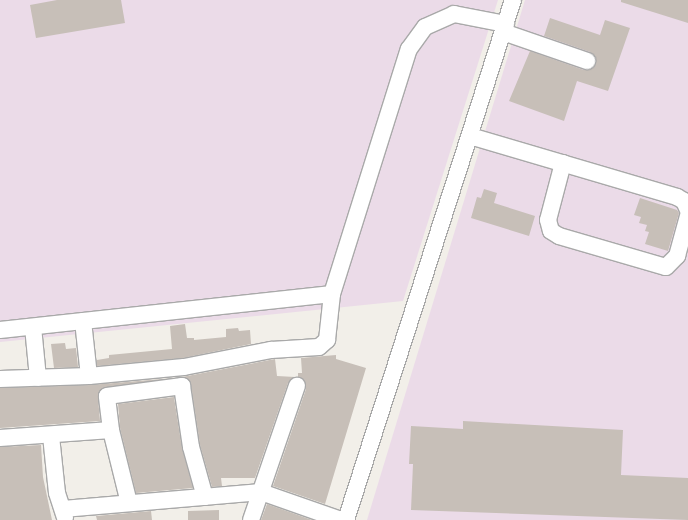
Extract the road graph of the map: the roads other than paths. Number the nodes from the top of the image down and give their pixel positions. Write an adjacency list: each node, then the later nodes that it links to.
1 (513, 0): 2 (street)
2 (504, 28): 3 (street); 4 (street); 8 (street)
3 (587, 60)
4 (470, 136): 5 (street); 25 (street)
5 (563, 163): 6 (street); 7 (street)
6 (688, 210)
7 (688, 216)
8 (332, 294): 9 (street); 12 (street)
9 (83, 322): 10 (street); 12 (street)
10 (33, 327): 11 (street); 13 (street)
11 (0, 330)
12 (89, 376): 13 (street)
13 (38, 378): 14 (street)
14 (0, 379)
15 (297, 386): 19 (street)
16 (111, 430): 17 (street); 20 (street); 21 (street)
17 (51, 436): 18 (street); 22 (street)
18 (0, 438)
19 (261, 492): 20 (street); 23 (street); 24 (street)
20 (205, 497): 21 (street)
21 (129, 503): 22 (street)
22 (64, 515)
23 (251, 520)
24 (341, 520)
25 (346, 520)

